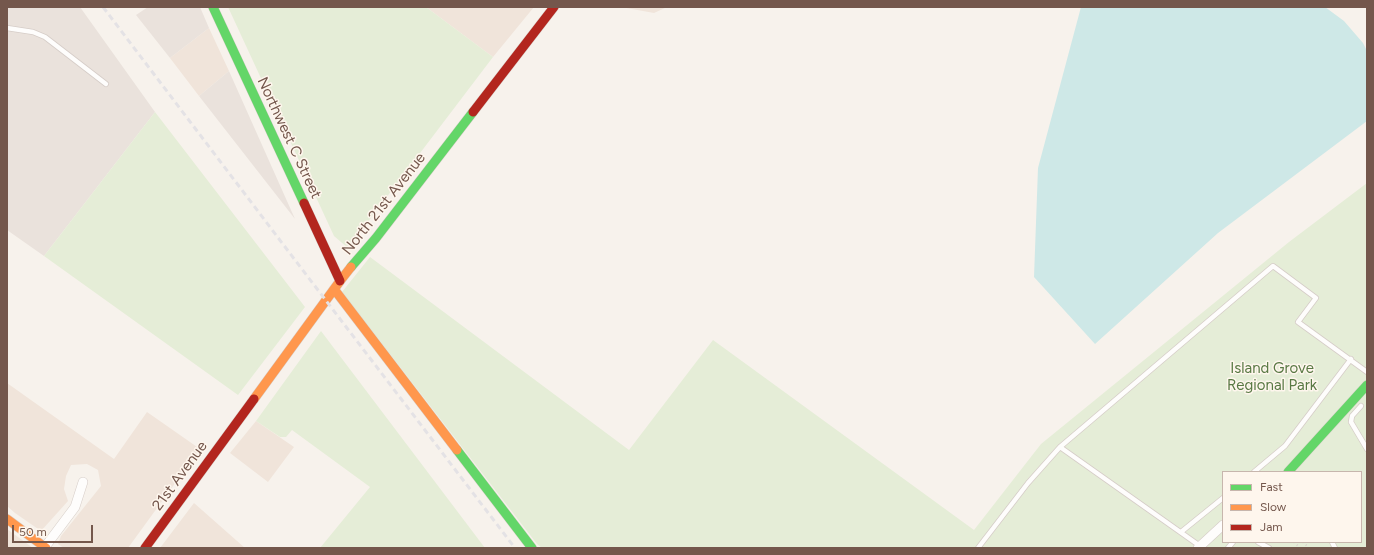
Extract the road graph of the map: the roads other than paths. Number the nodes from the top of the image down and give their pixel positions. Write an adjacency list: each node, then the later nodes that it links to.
1 (214, 7): 5 (street, Northwest C Street)
2 (554, 7): 5 (street, North 21st Avenue)
3 (7, 28): 4 (lane)
4 (106, 84)
5 (340, 281): 6 (street, North 21st Avenue)
6 (334, 289): 12 (street, North 21st Avenue); 26 (street)
7 (1351, 359): 8 (lane); 13 (lane); 15 (lane)
8 (1367, 372)
9 (1367, 385): 10 (street)
10 (1357, 403): 11 (lane); 14 (lane); 16 (street)
11 (1367, 406)
12 (238, 421): 25 (street, 21st Avenue)
13 (1060, 447): 21 (lane); 27 (lane)
14 (1367, 449)
15 (1255, 471)
16 (1291, 471)
17 (83, 482): 24 (street)
18 (1222, 499): 21 (lane)
19 (7, 519): 24 (street)
20 (1222, 526): 23 (street)
21 (1181, 532): 23 (lane)
22 (1260, 543): 28 (lane)
23 (1199, 547)
24 (46, 548)
25 (145, 548)
26 (532, 548)
27 (978, 548)
28 (1269, 548)

